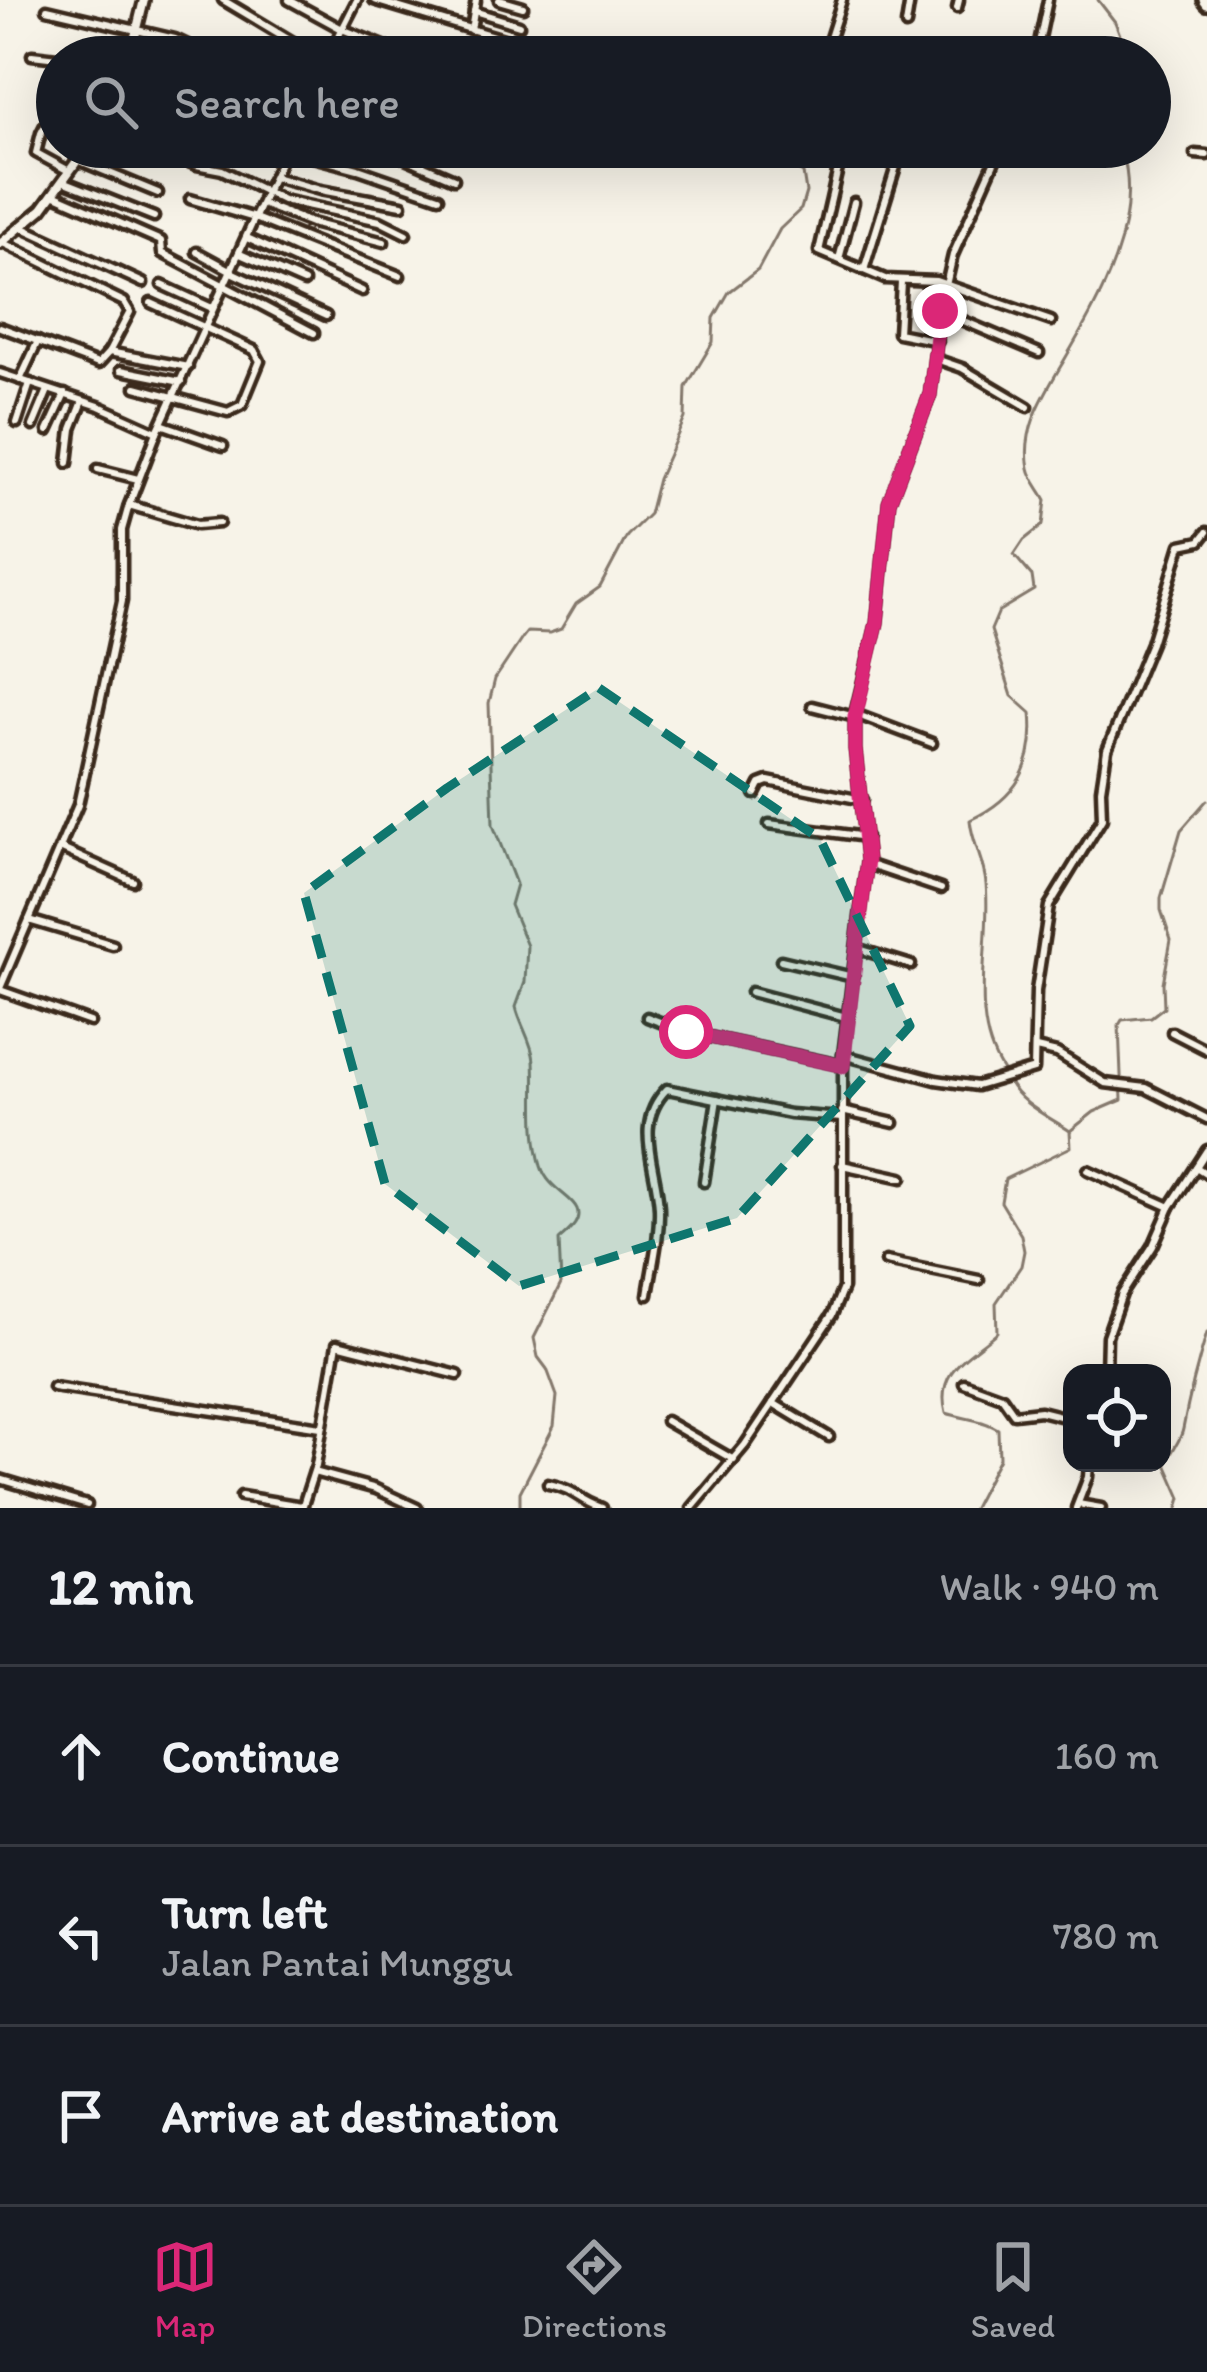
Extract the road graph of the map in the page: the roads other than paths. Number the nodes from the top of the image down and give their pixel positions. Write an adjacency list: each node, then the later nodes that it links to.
1 (144, 0): 18 (street)
2 (223, 0): 21 (street)
3 (289, 0): 16 (street)
4 (356, 0): 16 (street)
5 (374, 0): 17 (street)
6 (476, 0): 13 (street)
7 (499, 0): 11 (street)
8 (842, 0): 25 (street)
9 (910, 0): 15 (street)
10 (1048, 0): 26 (street)
11 (523, 8)
12 (47, 9): 18 (street)
13 (474, 11): 14 (street); 17 (street)
14 (519, 25)
15 (906, 25)
16 (342, 29): 22 (street); 23 (street)
17 (471, 30): 24 (street)
18 (138, 31): 19 (street); 20 (street)
19 (136, 36)
20 (161, 36)
21 (283, 36)
22 (339, 36)
23 (359, 36)
24 (492, 36)
25 (831, 36)
26 (1040, 36)
27 (32, 55): 28 (street)
28 (36, 55)
29 (1196, 154): 30 (street)
30 (1207, 155)
31 (56, 168): 41 (street)
32 (72, 168): 41 (street)
33 (97, 168): 45 (street)
34 (216, 168): 44 (street)
35 (278, 168): 42 (street)
36 (354, 168): 47 (street)
37 (430, 168): 43 (street)
38 (838, 168): 61 (street)
39 (896, 168): 62 (street)
40 (992, 168): 69 (street)
41 (66, 176): 46 (street); 52 (street)
42 (274, 177): 44 (street); 51 (street)
43 (454, 178)
44 (267, 192): 50 (street); 55 (street)
45 (158, 193)
46 (53, 194): 54 (street); 70 (street)
47 (439, 197)
48 (190, 199): 53 (street)
49 (854, 202): 61 (street)
50 (262, 204): 53 (street); 57 (street)
51 (402, 205)
52 (154, 217)
53 (255, 218): 56 (street); 64 (street)
54 (21, 227): 58 (street); 67 (street)
55 (406, 234)
56 (247, 238): 60 (street); 71 (street)
57 (384, 242)
58 (1, 244): 82 (street)
59 (197, 252): 63 (street)
60 (240, 254): 63 (street); 65 (street)
61 (839, 259): 62 (street)
62 (864, 271): 66 (street)
63 (231, 272): 70 (street); 75 (street)
64 (400, 276)
65 (304, 282)
66 (902, 282): 69 (street); 81 (street)
67 (143, 283)
68 (162, 285): 73 (street)
69 (945, 286): 74 (street); 76 (street)
70 (224, 288): 73 (street); 79 (street)
71 (362, 291)
72 (151, 303): 78 (street)
73 (212, 308): 78 (street)
74 (940, 311): 81 (street); 83 (street)
75 (326, 316)
76 (1052, 321)
77 (0, 327): 80 (street)
78 (204, 328): 85 (street); 94 (street)
79 (314, 333)
80 (38, 341): 82 (street); 88 (street)
81 (938, 341): 84 (street)
82 (110, 352): 85 (street)
83 (1039, 352)
84 (936, 358): 96 (street); 109 (street)
85 (188, 367): 89 (street)
86 (121, 370): 89 (street)
87 (0, 373): 88 (street)
88 (20, 380): 90 (street)
89 (182, 382): 94 (street)
90 (30, 383): 92 (street); 97 (street)
91 (136, 387): 94 (street)
92 (48, 390): 93 (street); 98 (street)
93 (65, 394): 95 (street); 100 (street)
94 (174, 398): 99 (street)
95 (83, 401): 99 (street); 102 (street)
96 (1028, 407)
97 (17, 423)
98 (33, 426)
99 (161, 428): 101 (street); 104 (street)
100 (48, 431)
101 (223, 446)
102 (68, 463)
103 (98, 469): 104 (street)
104 (138, 479): 105 (street)
105 (129, 505): 106 (street); 115 (street)
106 (219, 523)
107 (1207, 532): 131 (street)
108 (812, 706): 109 (street)
109 (855, 715): 110 (street); 112 (street)
110 (932, 743)
111 (755, 794): 112 (street)
112 (862, 800): 114 (street)
113 (769, 824): 114 (street)
114 (867, 837): 116 (street)
115 (62, 849): 117 (street); 119 (street)
116 (867, 864): 118 (street); 121 (street)
117 (133, 881)
118 (941, 889)
119 (29, 920): 120 (street); 125 (street)
120 (112, 946)
121 (859, 949): 123 (street); 124 (street)
122 (781, 960): 124 (street)
123 (911, 964)
124 (854, 977): 128 (street)
125 (0, 989): 129 (street)
126 (751, 992): 128 (street)
127 (647, 1017): 134 (street)
128 (847, 1017): 133 (street)
129 (90, 1022)
130 (1172, 1032): 132 (street)
131 (1036, 1048): 133 (street); 137 (street)
132 (1207, 1050)
133 (843, 1055): 134 (street)
134 (843, 1066): 136 (street)
135 (716, 1100): 136 (street); 145 (street); 149 (street)
136 (842, 1114): 138 (street); 140 (street)
137 (1207, 1119)
138 (894, 1123)
139 (1207, 1150): 141 (street)
140 (842, 1165): 144 (street); 154 (street)
141 (1196, 1167): 143 (street); 146 (street)
142 (1088, 1170): 146 (street)
143 (1207, 1174)
144 (902, 1178)
145 (704, 1182)
146 (1170, 1207): 150 (street)
147 (886, 1261): 148 (street)
148 (979, 1280)
149 (648, 1295)
150 (1106, 1364)
151 (458, 1375): 157 (street)
152 (964, 1383): 155 (street)
153 (53, 1388): 157 (street)
154 (773, 1403): 158 (street); 159 (street)
155 (1063, 1417)
156 (665, 1421): 159 (street)
157 (321, 1427): 160 (street)
158 (829, 1437)
159 (734, 1460): 170 (street)
160 (314, 1472): 167 (street); 168 (street)
161 (1086, 1472): 166 (street)
162 (0, 1479): 165 (street)
163 (548, 1484): 169 (street)
164 (241, 1496): 167 (street)
165 (87, 1505)
166 (1077, 1506): 171 (street)
167 (302, 1507)
168 (417, 1508)
169 (602, 1508)
170 (692, 1508)
171 (1101, 1508)

